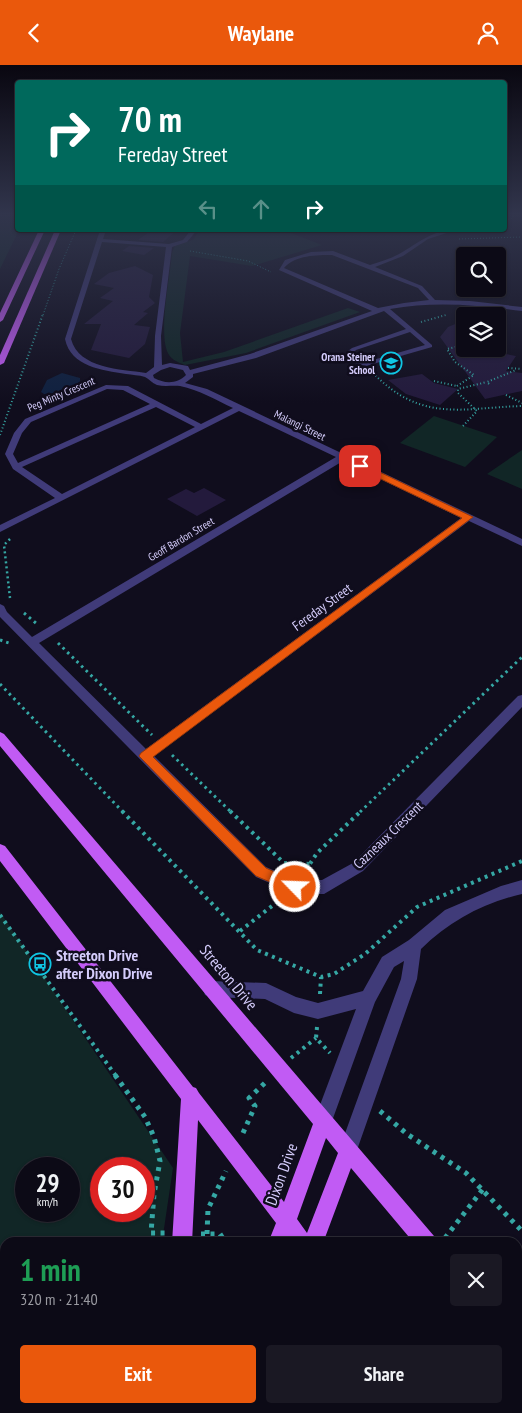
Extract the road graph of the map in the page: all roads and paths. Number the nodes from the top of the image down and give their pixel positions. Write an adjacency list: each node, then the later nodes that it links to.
1 (20, 278): 12 (main road)
2 (37, 278): 19 (main road)
3 (56, 278): 37 (path)
4 (88, 278): 24 (street)
5 (165, 278): 18 (street)
6 (303, 278): 9 (street)
7 (398, 278): 8 (street)
8 (432, 300): 9 (street); 10 (street)
9 (382, 309): 14 (street); 25 (street)
10 (522, 309)
11 (452, 314): 13 (path)
12 (0, 320)
13 (423, 322)
14 (410, 329): 16 (street); 20 (street)
15 (456, 345): 16 (path)
16 (430, 346): 20 (street)
17 (456, 347): 28 (path)
18 (159, 349): 24 (street); 25 (street, Malangi Street)
19 (0, 363)
20 (370, 363): 34 (path)
21 (508, 368): 23 (path)
22 (522, 369): 23 (path)
23 (516, 370): 28 (path)
24 (153, 371): 25 (street); 27 (street, Malangi Street)
25 (185, 371): 27 (street); 29 (street, Malangi Street)
26 (434, 381): 28 (path)
27 (177, 383): 29 (street, Malangi Street)
28 (457, 387): 34 (path)
29 (204, 391): 33 (street, Malangi Street)
30 (506, 395): 32 (path)
31 (156, 404): 36 (street, Peg Minty Crescent); 39 (street); 39 (street, Peg Minty Crescent)
32 (522, 404): 34 (path)
33 (239, 408): 36 (street); 38 (street, Malangi Street)
34 (476, 409): 35 (path)
35 (463, 426)
36 (201, 427): 40 (street)
37 (0, 435)
38 (343, 457): 41 (street, Malangi Street); 47 (street, Geoff Bardon Street)
39 (16, 467): 40 (street)
40 (60, 497): 42 (street)
41 (468, 517): 44 (street, Malangi Street); 53 (street, Fereday Street)
42 (0, 529)
43 (14, 535): 45 (path)
44 (522, 543)
45 (5, 604): 48 (street, Cazneaux Crescent)
46 (18, 607): 47 (path)
47 (48, 633): 48 (street, Geoff Bardon Street); 53 (path)
48 (32, 643): 54 (street, Cazneaux Crescent)
49 (522, 657): 57 (path)
50 (0, 685): 61 (path)
51 (522, 699): 58 (street, Cazneaux Crescent)
52 (0, 737): 63 (main road, Streeton Drive)
53 (161, 744): 54 (street, Fereday Street); 57 (path)
54 (145, 756): 58 (street, Cazneaux Crescent)
55 (0, 850): 68 (main road)
56 (522, 861): 61 (path)
57 (310, 864): 58 (path)
58 (295, 887): 61 (path)
59 (522, 887): 62 (street)
60 (0, 915): 77 (path)
61 (240, 931)
62 (414, 945): 64 (street); 72 (street)
63 (211, 989): 64 (street); 71 (main road, Streeton Drive)
64 (368, 997): 71 (street)
65 (316, 1038): 66 (path)
66 (299, 1051)
67 (258, 1090): 69 (path)
68 (190, 1094): 75 (main road); 80 (main road)
69 (251, 1116)
70 (388, 1119): 73 (path)
71 (323, 1121): 72 (main road, Streeton Drive); 75 (main road, Dixon Drive)
72 (348, 1150): 84 (main road); 85 (main road, Streeton Drive)
73 (483, 1189): 76 (path); 86 (path)
74 (208, 1209): 78 (path)
75 (286, 1220): 82 (main road, Dixon Drive); 83 (main road)
76 (522, 1231)
77 (151, 1233)
78 (207, 1234)
79 (220, 1234): 81 (path)
80 (182, 1237)
81 (222, 1237)
82 (280, 1237)
83 (299, 1237)
84 (315, 1237)
85 (422, 1237)
86 (446, 1237)

